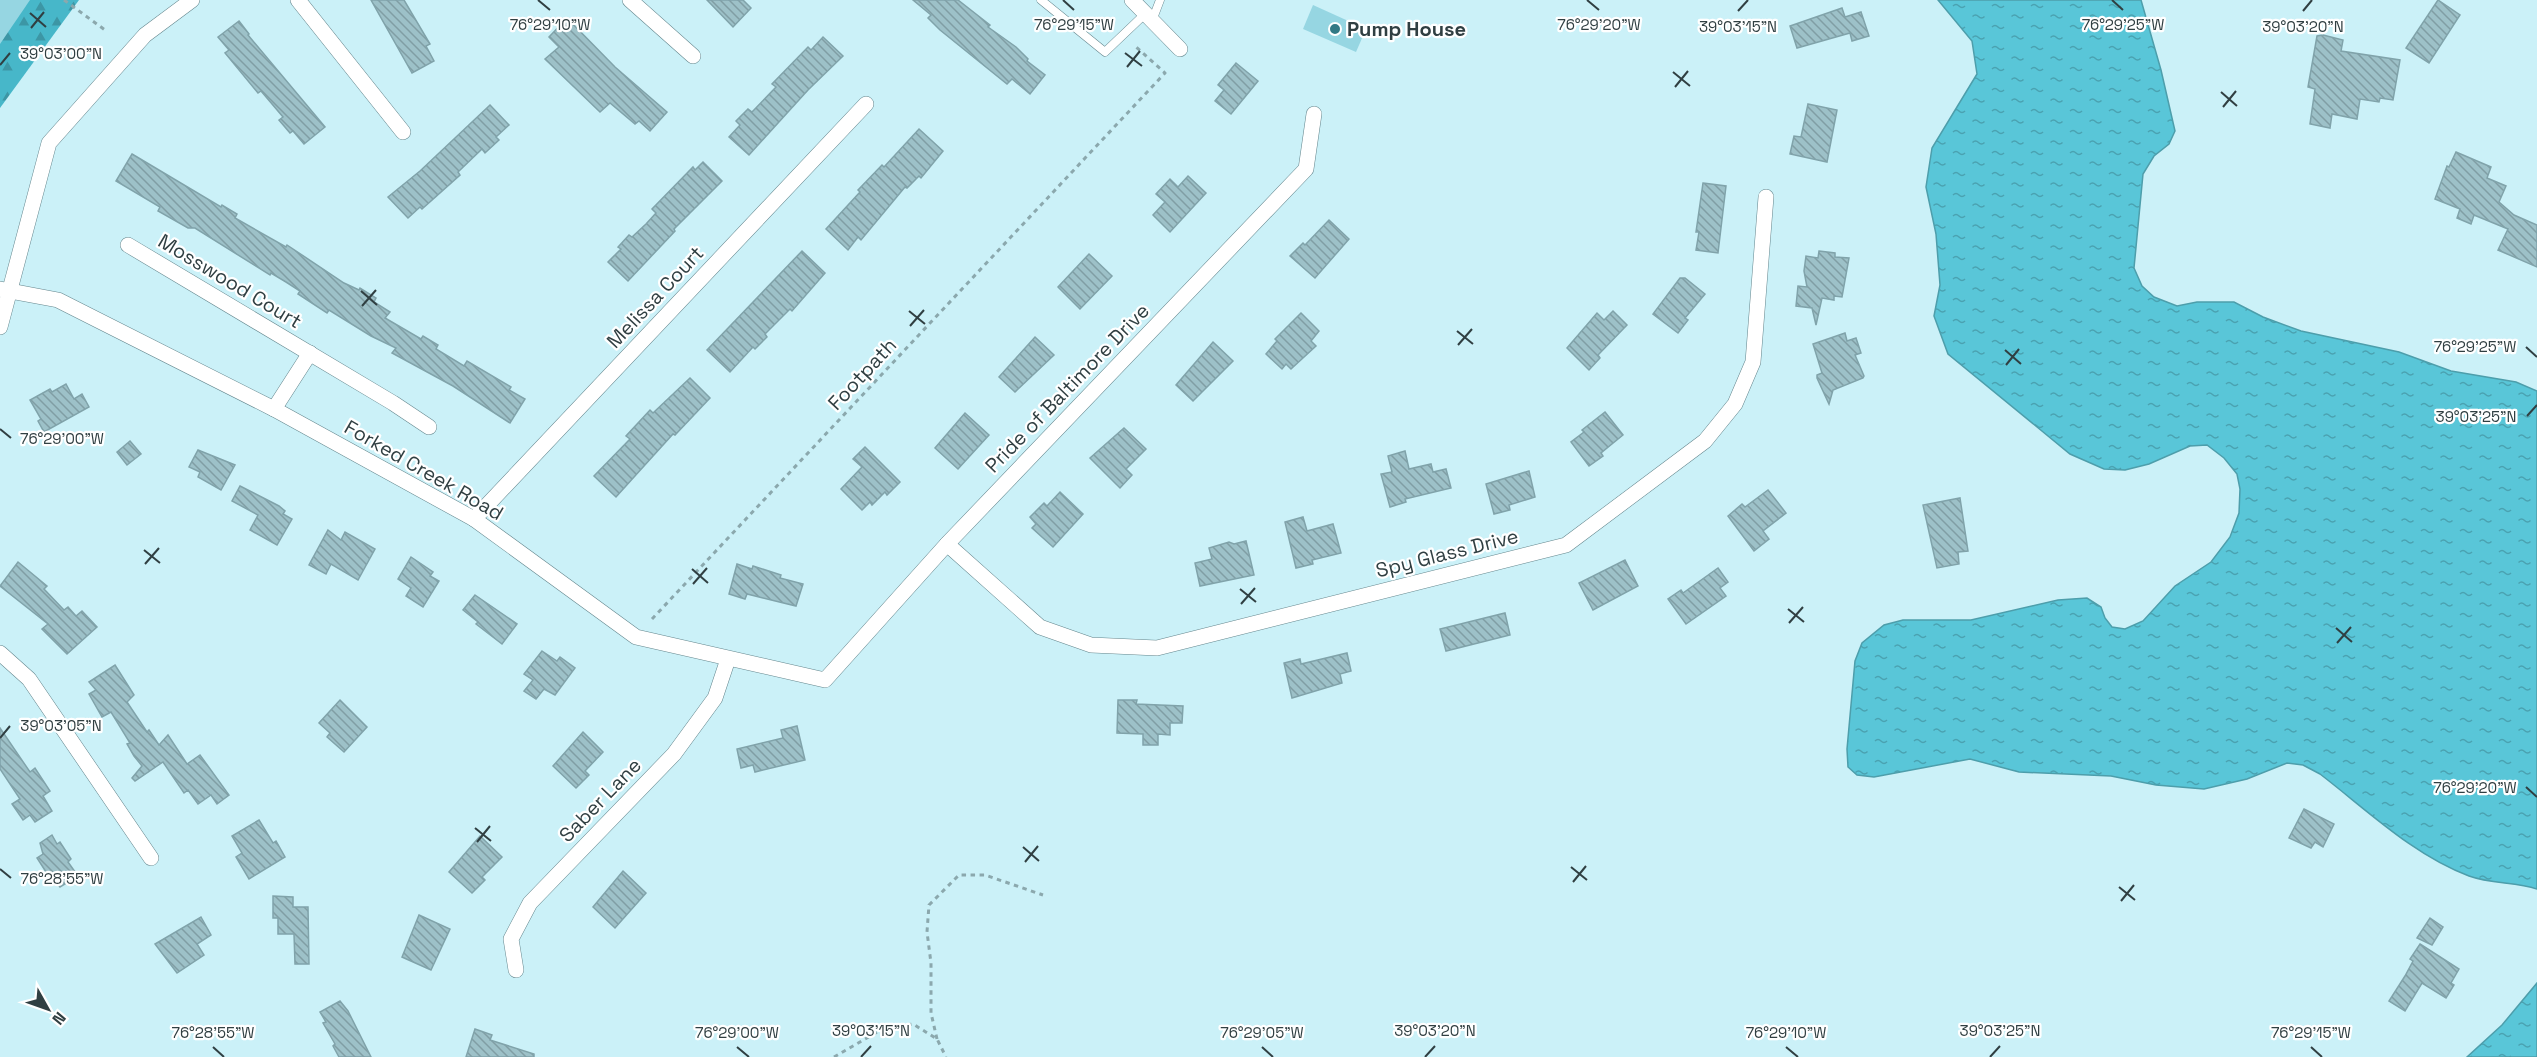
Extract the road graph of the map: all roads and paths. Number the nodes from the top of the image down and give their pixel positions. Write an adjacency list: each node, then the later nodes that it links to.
1 (64, 0): 9 (path)
2 (192, 0): 18 (street)
3 (298, 0): 15 (street)
4 (630, 0): 12 (street)
5 (1041, 0): 8 (lane)
6 (1132, 0): 8 (street)
7 (1160, 0): 8 (lane)
8 (1149, 17): 11 (street)
9 (105, 30)
10 (1135, 46): 25 (path, Footpath)
11 (1180, 49)
12 (693, 56)
13 (866, 104): 23 (street, Melissa Court)
14 (1314, 114): 24 (street, Pride of Baltimore Drive)
15 (403, 132)
16 (1766, 198): 24 (street, Spy Glass Drive)
17 (128, 245): 20 (street, Mosswood Court)
18 (4, 290): 19 (street); 21 (street, Forked Creek Road)
19 (0, 327)
20 (310, 353): 21 (street, Mosswood Court); 22 (street, Mosswood Court)
21 (274, 409): 23 (street, Forked Creek Road)
22 (429, 428)
23 (474, 519): 27 (street, Forked Creek Road)
24 (947, 544): 28 (street, Pride of Baltimore Drive)
25 (652, 619)
26 (0, 653): 29 (street)
27 (728, 659): 28 (street, Forked Creek Road); 31 (street, Saber Lane)
28 (825, 680)
29 (151, 858)
30 (1043, 895): 32 (path)
31 (516, 970)
32 (937, 1039): 33 (path); 34 (path)
33 (834, 1057)
34 (946, 1057)

